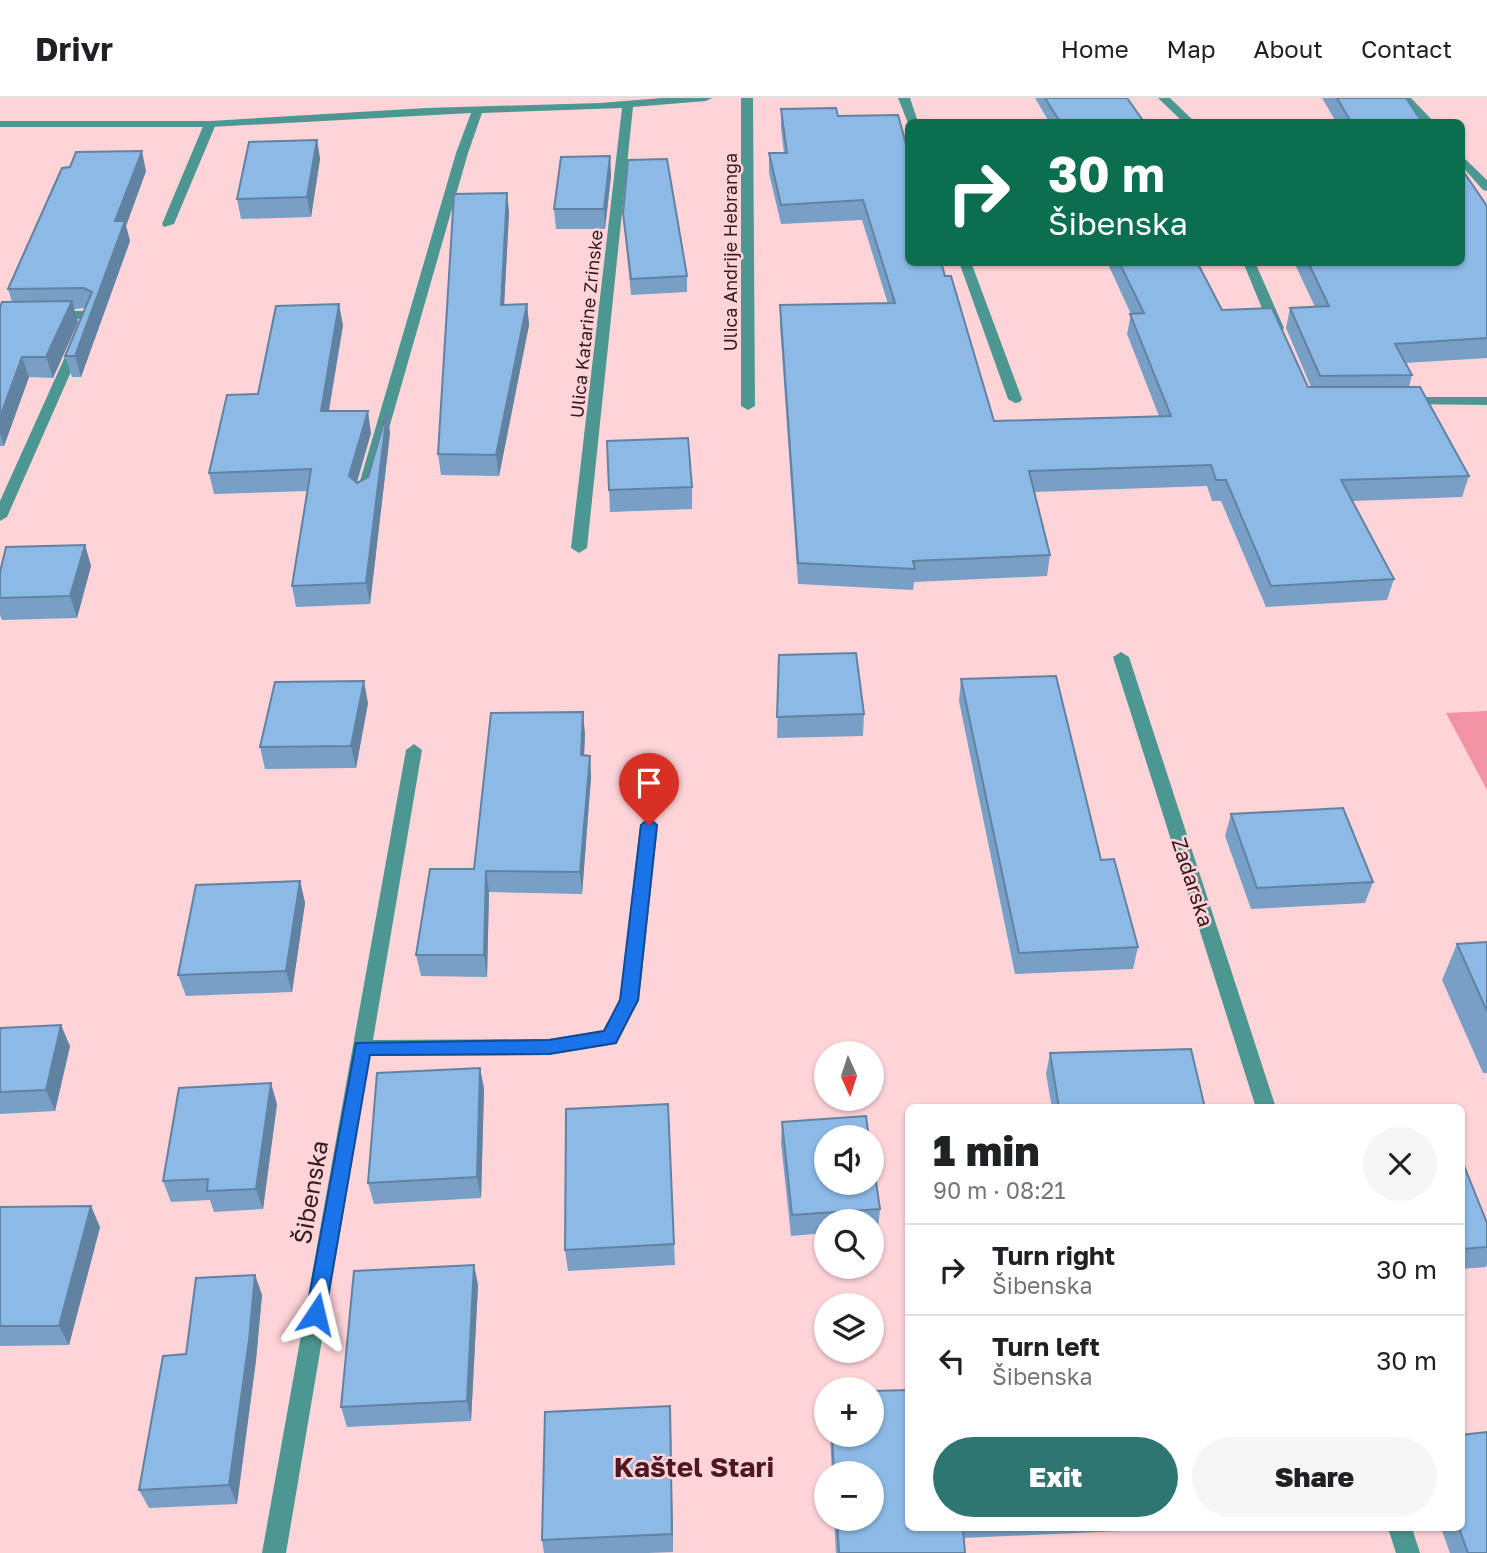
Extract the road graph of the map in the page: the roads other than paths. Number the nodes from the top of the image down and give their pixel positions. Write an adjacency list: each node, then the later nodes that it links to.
1 (706, 98): 6 (street)
2 (747, 98): 23 (street, Ulica Andrije Hebranga)
3 (904, 98): 8 (street)
4 (1164, 98): 9 (street)
5 (1405, 98): 10 (street)
6 (628, 104): 7 (street); 26 (street, Ulica Katarine Zrinske)
7 (478, 109): 12 (street); 24 (street)
8 (912, 119)
9 (1186, 119)
10 (1426, 119)
11 (0, 124): 12 (street)
12 (210, 124): 15 (street)
13 (1465, 162): 14 (street)
14 (1487, 187)
15 (168, 224)
16 (966, 266): 20 (street)
17 (1251, 266): 19 (street)
18 (39, 316): 25 (street)
19 (1281, 339)
20 (1014, 399)
21 (1487, 401): 22 (street)
22 (1391, 402)
23 (748, 406)
24 (362, 498)
25 (0, 517)
26 (579, 548)
27 (1121, 657): 31 (street, Zadarska)
28 (414, 750): 30 (street, Šibenska)
29 (649, 825): 30 (street)
30 (362, 1048): 33 (street, Šibenska)
31 (1265, 1104)
32 (1401, 1531): 34 (street)
33 (274, 1553)
34 (1408, 1553)

